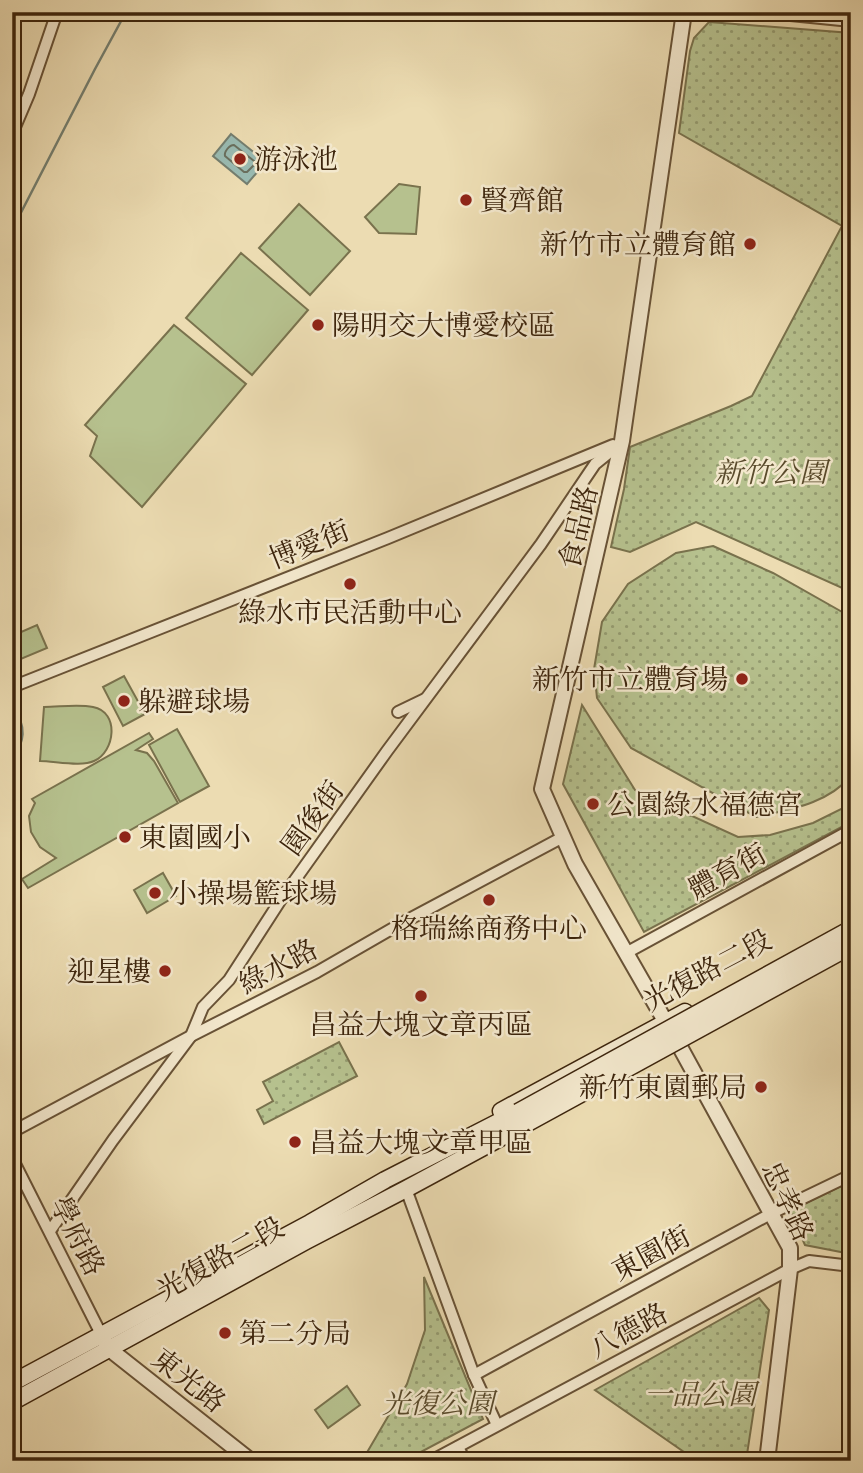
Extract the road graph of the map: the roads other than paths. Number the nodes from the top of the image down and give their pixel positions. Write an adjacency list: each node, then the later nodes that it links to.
1 (57, 12): 5 (street)
2 (684, 12): 6 (street, 食品路)
3 (761, 12): 4 (street)
4 (851, 21)
5 (12, 134)
6 (622, 441): 7 (street, 博愛街); 8 (street, 園後街); 11 (street, 食品路)
7 (12, 687)
8 (427, 698): 9 (street); 19 (street, 園後街)
9 (398, 712)
10 (851, 830): 16 (street, 體育街)
11 (563, 837): 16 (street, 食品路); 19 (street, 綠水路)
12 (851, 922): 18 (main road, 光復路二段)
13 (851, 929): 21 (main road, bridge)
14 (851, 937): 18 (main road)
15 (851, 946): 21 (main road, bridge)
16 (626, 953): 18 (street, 食品路)
17 (851, 954): 20 (main road, 光復路二段)
18 (665, 1022): 20 (street, 忠孝路); 23 (main road, 光復路二段)
19 (191, 1036): 22 (street, 綠水路); 28 (street, 園後街)
20 (680, 1046): 23 (main road, 光復路二段); 27 (street, 忠孝路)
21 (521, 1118): 23 (main road, 光復路二段)
22 (12, 1132)
23 (449, 1155): 26 (main road, 光復路二段); 31 (main road, 光復路二段)
24 (12, 1158): 28 (street, 學府路)
25 (851, 1175): 27 (street, 東園街)
26 (406, 1189): 31 (main road, 光復路二段); 32 (street)
27 (772, 1213): 30 (street, 忠孝路); 32 (street, 東園街)
28 (50, 1231): 31 (street, 學府路)
29 (851, 1266): 30 (street, 八德路)
30 (790, 1269): 35 (street, 八德路); 40 (street, 忠孝路)
31 (105, 1341): 33 (main road, 光復路二段); 34 (main road, 光復路二段); 37 (street, 東光路)
32 (474, 1375): 35 (street)
33 (12, 1383)
34 (12, 1402)
35 (497, 1425): 36 (street, 八德路)
36 (458, 1447): 38 (street, 八德路); 39 (street)
37 (251, 1461)
38 (432, 1461)
39 (465, 1461)
40 (767, 1461)

